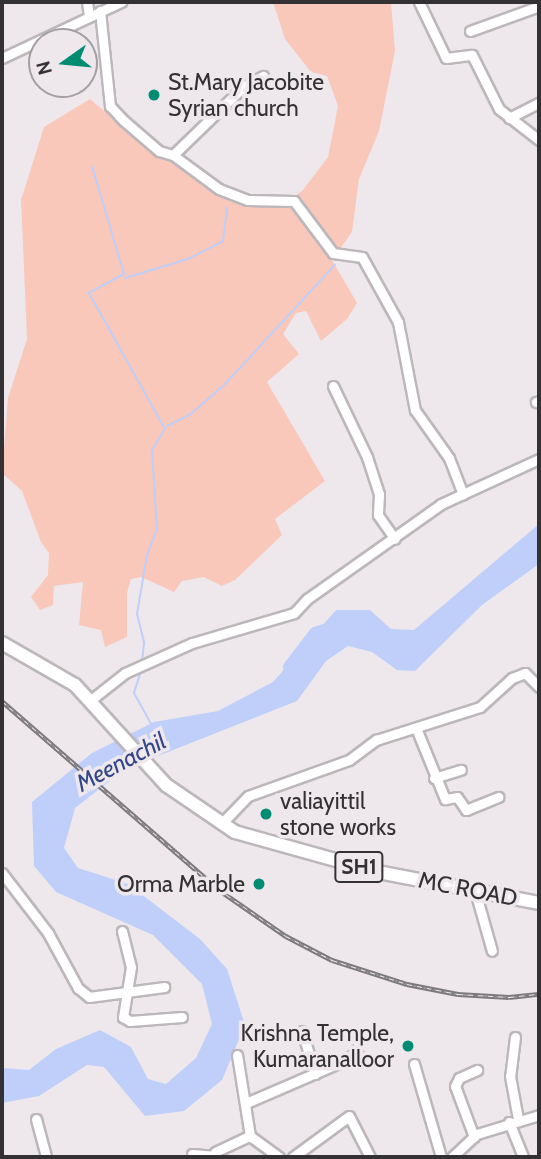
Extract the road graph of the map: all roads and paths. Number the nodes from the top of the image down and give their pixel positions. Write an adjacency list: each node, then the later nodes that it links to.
1 (87, 2): 6 (street)
2 (121, 2): 5 (street)
3 (419, 2): 11 (street)
4 (539, 4): 7 (street)
5 (100, 11): 6 (street); 13 (street)
6 (89, 17): 8 (street)
7 (470, 30)
8 (2, 58)
9 (262, 76): 13 (street)
10 (539, 103): 11 (street)
11 (509, 118): 12 (street)
12 (539, 140)
13 (173, 155): 16 (street)
14 (333, 386): 17 (street)
15 (539, 459): 16 (street)
16 (463, 494): 17 (street)
17 (395, 539): 20 (street)
18 (2, 643): 20 (main road, SH1)
19 (539, 687): 21 (street)
20 (92, 699): 25 (main road, MC ROAD / SH1)
21 (416, 728): 23 (street); 25 (street)
22 (461, 770): 23 (street)
23 (434, 778): 24 (street)
24 (498, 797)
25 (221, 824): 27 (main road, MC ROAD / SH1)
26 (2, 873): 32 (street)
27 (475, 891): 28 (main road, MC ROAD / SH1); 30 (street)
28 (539, 903)
29 (122, 932): 32 (street)
30 (492, 951)
31 (164, 987): 32 (street)
32 (125, 990): 33 (street)
33 (182, 1017)
34 (302, 1031): 40 (street)
35 (360, 1035): 40 (street)
36 (515, 1037): 44 (street)
37 (237, 1055): 41 (street)
38 (414, 1064): 53 (street)
39 (477, 1070): 46 (street)
40 (315, 1074): 41 (street)
41 (246, 1103): 45 (street)
42 (539, 1115): 44 (street)
43 (36, 1119): 49 (street)
44 (514, 1121): 46 (street); 55 (street)
45 (250, 1136): 48 (street); 50 (street)
46 (474, 1137): 54 (street)
47 (192, 1154): 48 (street)
48 (216, 1155)
49 (46, 1157)
50 (279, 1157)
51 (293, 1157): 52 (street)
52 (370, 1157)
53 (441, 1157)
54 (452, 1157)
55 (523, 1157)

